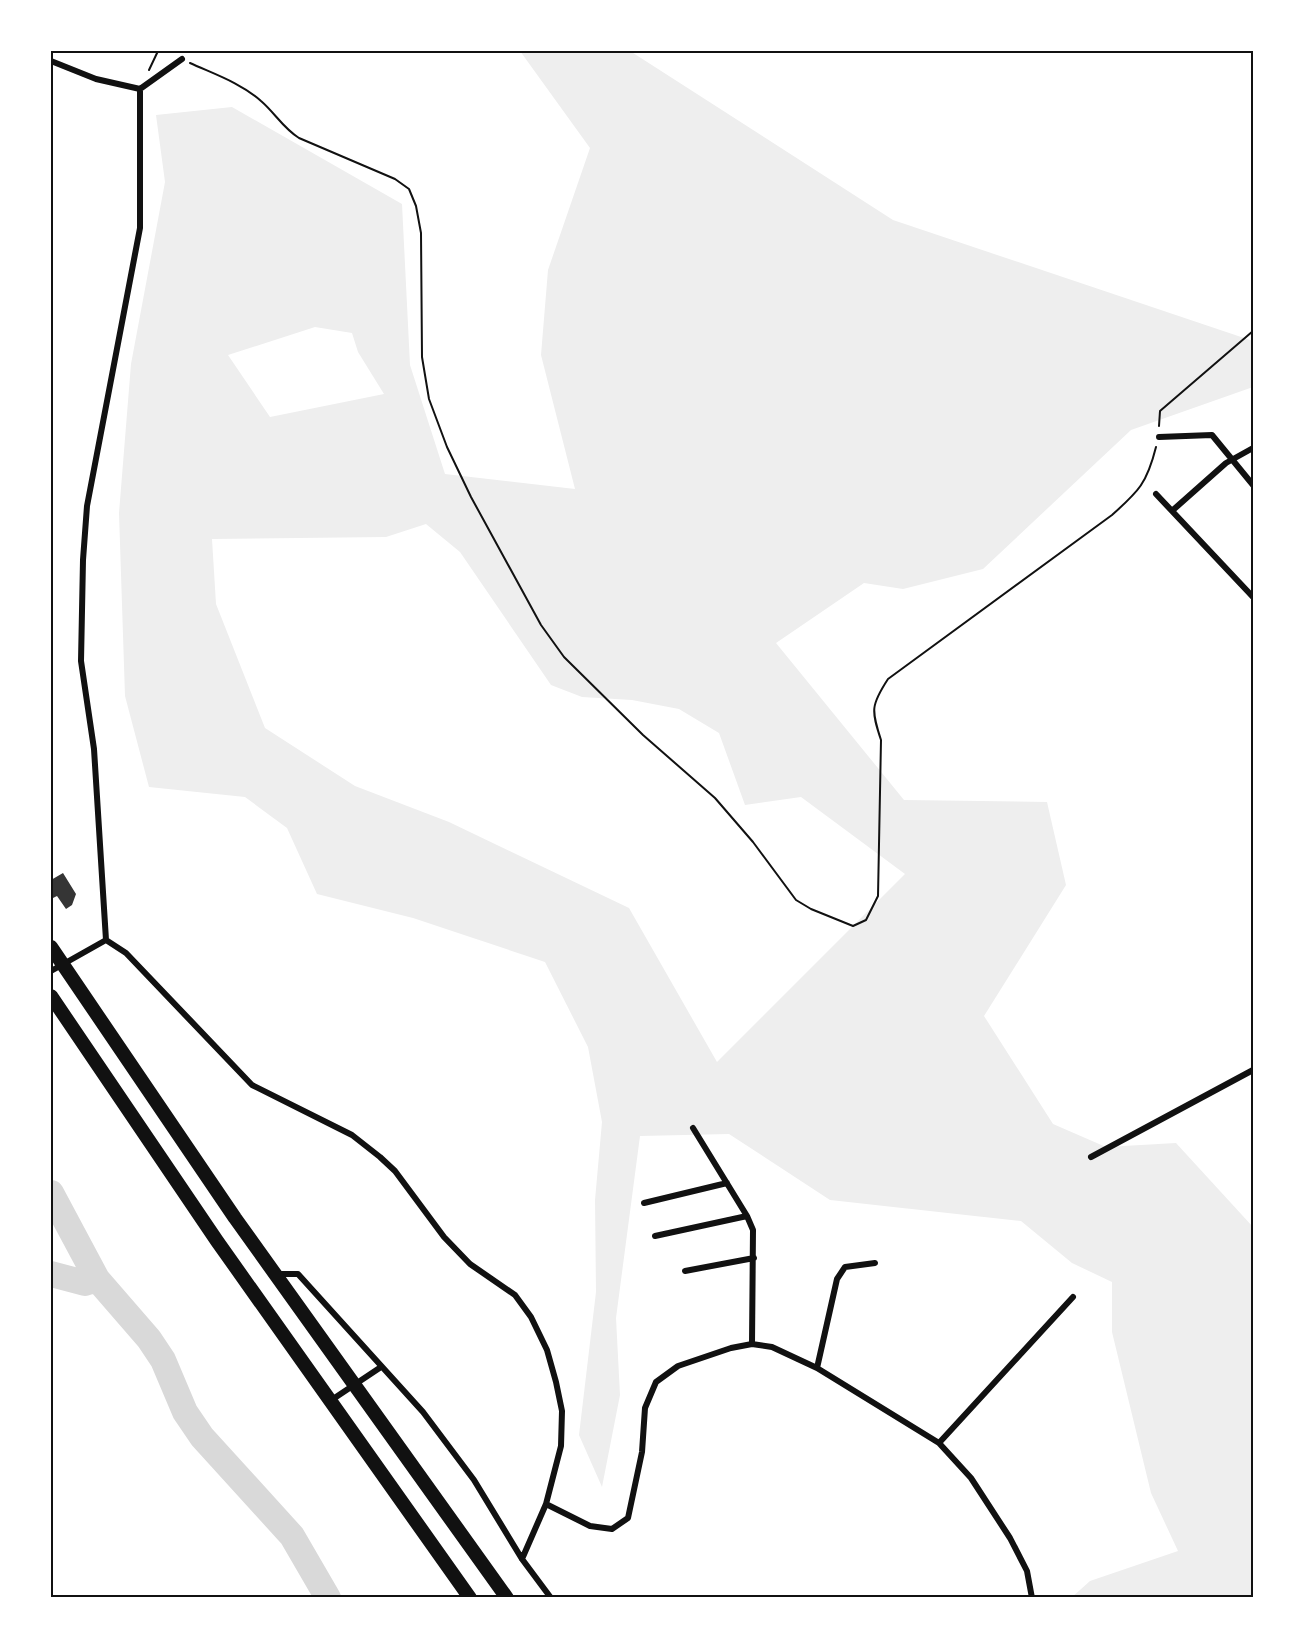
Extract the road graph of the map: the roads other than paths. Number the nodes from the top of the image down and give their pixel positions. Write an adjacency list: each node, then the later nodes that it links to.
1 (182, 59): 3 (street)
2 (51, 61): 3 (street)
3 (140, 89): 11 (street)
4 (1159, 437): 6 (street)
5 (1253, 448): 6 (street)
6 (1232, 460): 7 (street); 9 (street)
7 (1253, 485)
8 (1156, 494): 9 (street)
9 (1173, 510): 10 (street)
10 (1253, 597)
11 (106, 940): 13 (street); 33 (street)
12 (51, 947): 13 (highway)
13 (57, 968): 25 (highway)
14 (51, 996): 31 (highway)
15 (1253, 1070): 17 (street)
16 (693, 1128): 18 (street)
17 (1091, 1158)
18 (727, 1183): 19 (street); 20 (street)
19 (644, 1203)
20 (747, 1216): 21 (street); 22 (street)
21 (655, 1236)
22 (754, 1258): 24 (street); 27 (street)
23 (875, 1263): 29 (street)
24 (685, 1271)
25 (275, 1274): 28 (street); 30 (highway)
26 (1073, 1297): 32 (street)
27 (752, 1344): 29 (street); 33 (street)
28 (381, 1367): 30 (street); 34 (street)
29 (817, 1368): 32 (street)
30 (353, 1386): 31 (street); 36 (highway)
31 (330, 1401): 35 (highway)
32 (939, 1443): 38 (street)
33 (546, 1504): 34 (street)
34 (522, 1559): 37 (street)
35 (470, 1598)
36 (507, 1598)
37 (551, 1598)
38 (1032, 1598)

